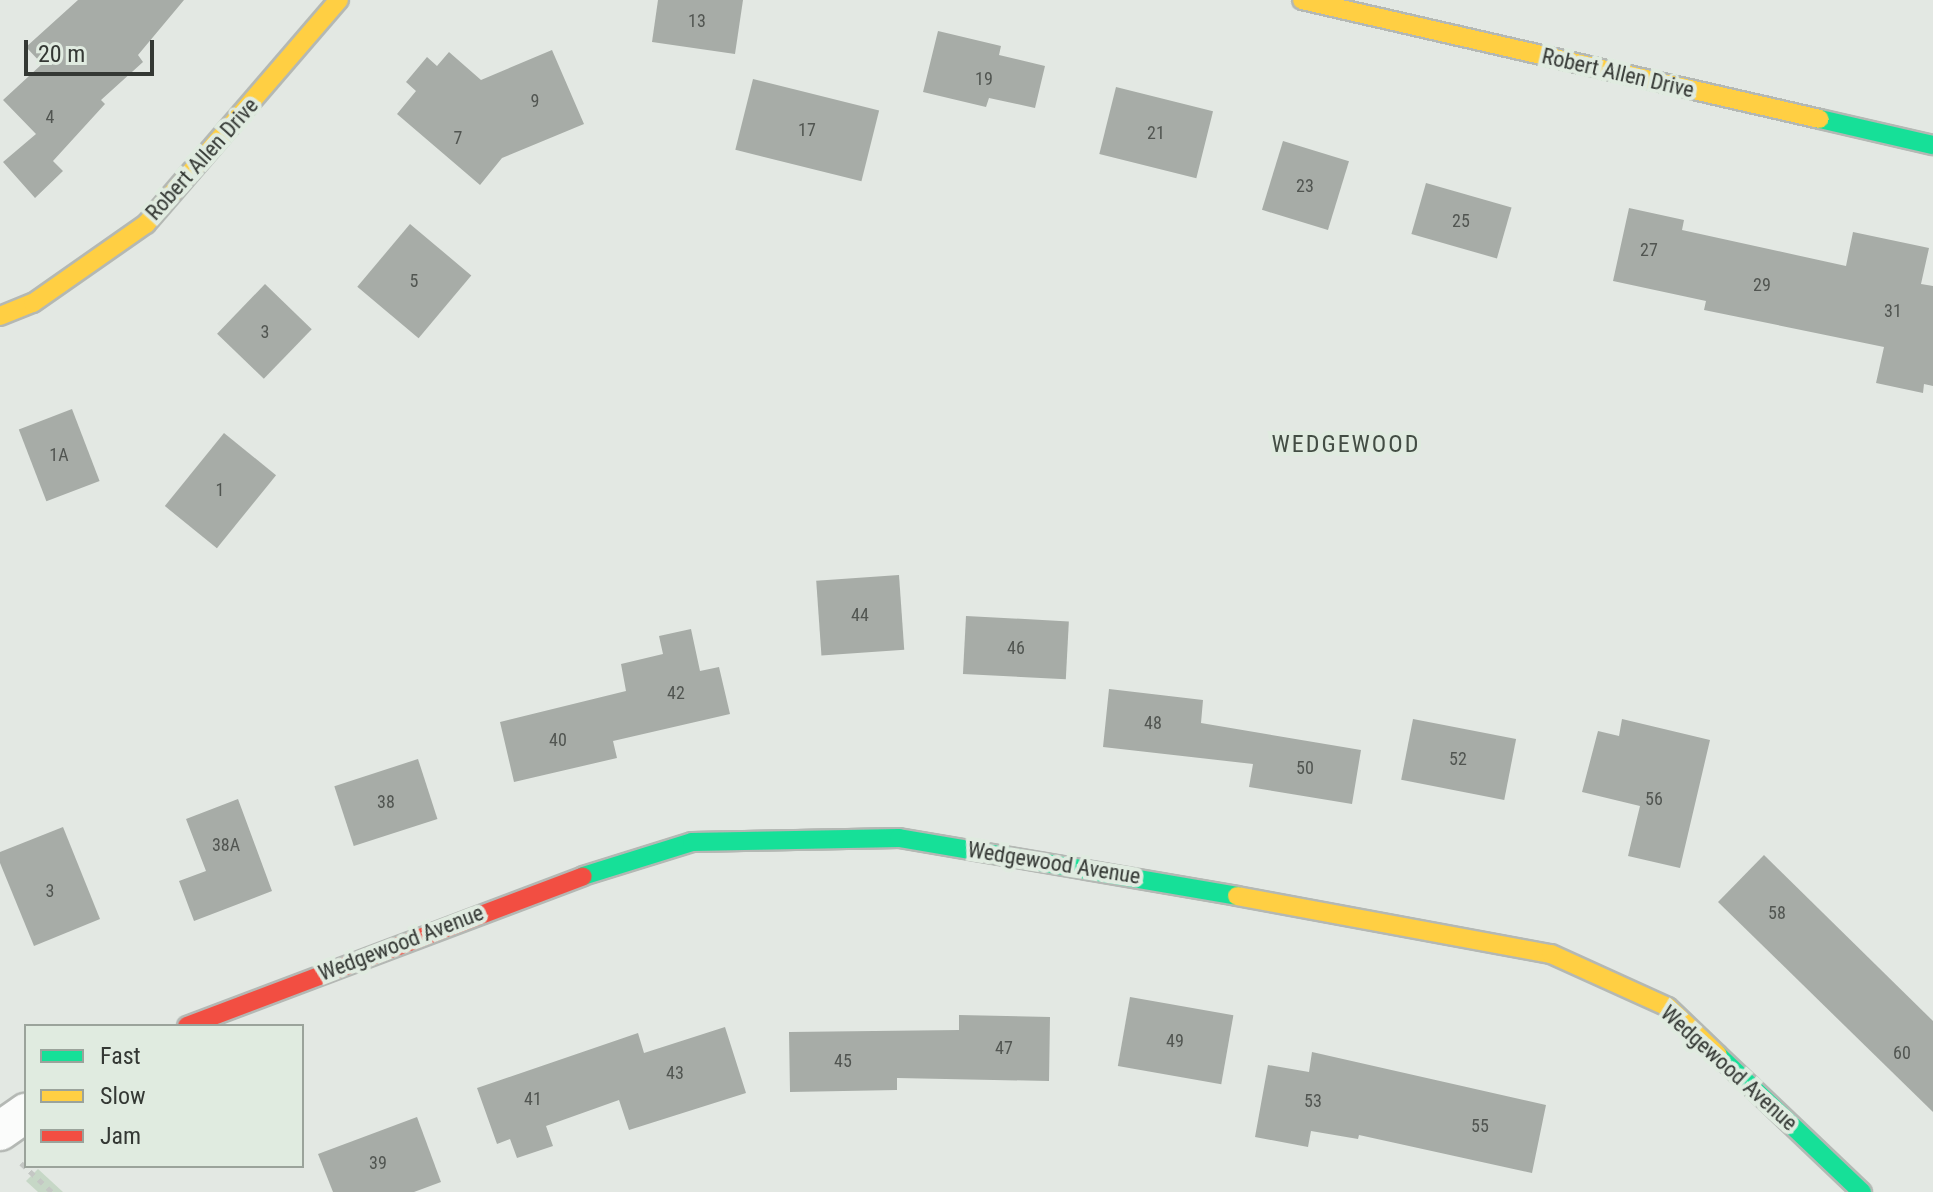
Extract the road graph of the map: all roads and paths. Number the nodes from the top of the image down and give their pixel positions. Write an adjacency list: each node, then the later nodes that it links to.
1 (339, 0): 4 (street, Robert Allen Drive)
2 (1302, 0): 3 (street, Robert Allen Drive)
3 (1933, 145)
4 (0, 316)
5 (192, 1024): 6 (street, Wedgewood Avenue)
6 (1862, 1192)

